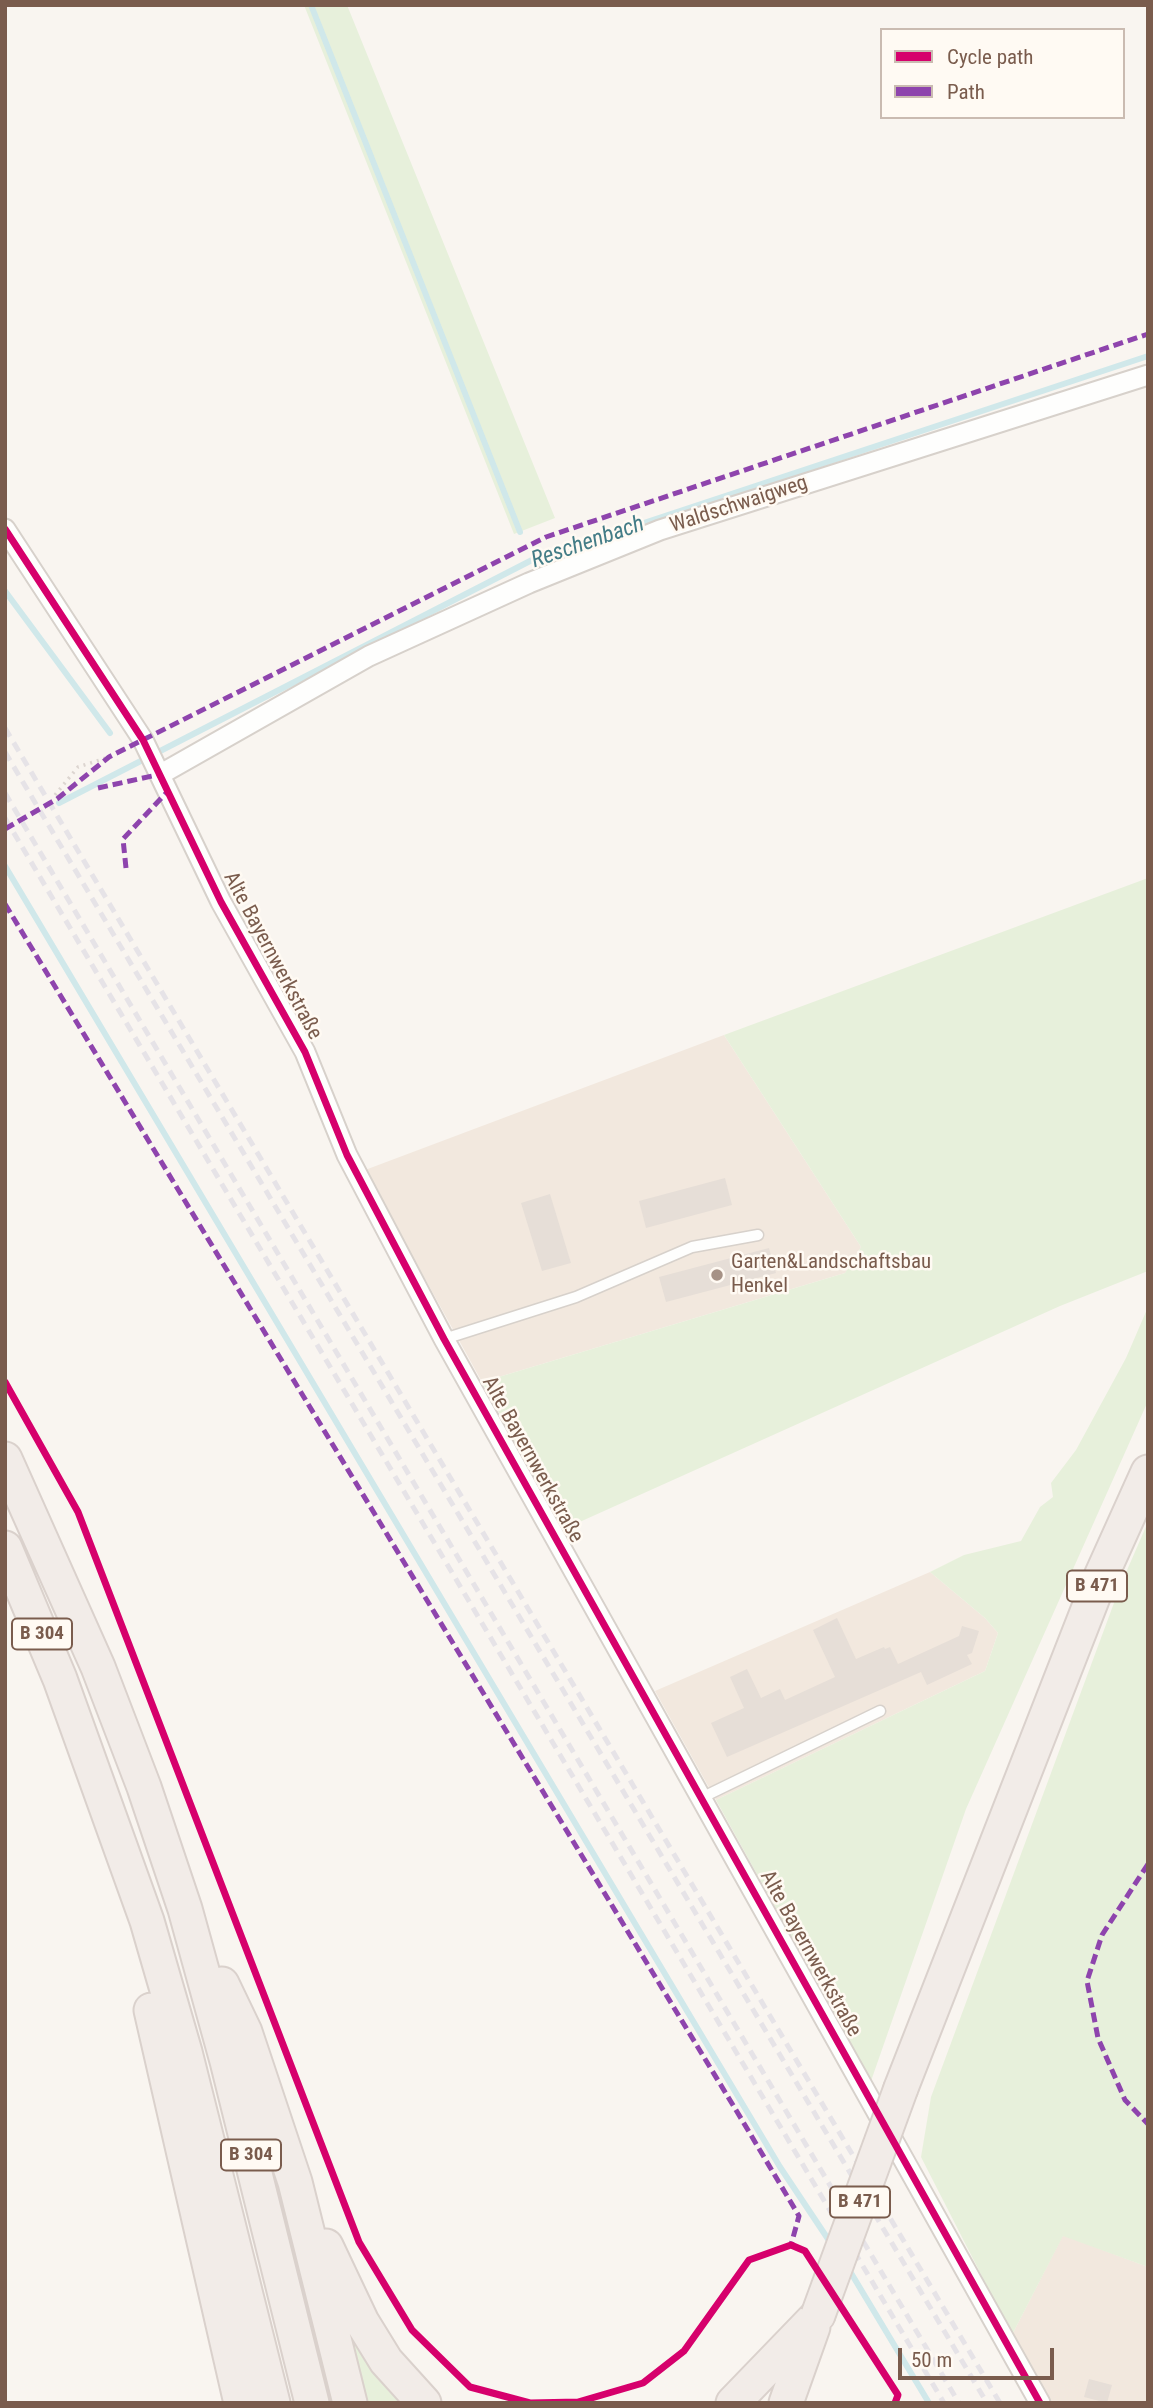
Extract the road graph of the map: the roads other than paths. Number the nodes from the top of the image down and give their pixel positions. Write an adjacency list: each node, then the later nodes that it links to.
1 (1148, 375): 3 (street, Waldschwaigweg)
2 (5, 529): 3 (street, Alte Bayernwerkstraße)
3 (158, 768): 5 (street, Alte Bayernwerkstraße)
4 (758, 1236): 5 (lane)
5 (444, 1339): 10 (street, Alte Bayernwerkstraße)
6 (5, 1459): 11 (highway, B 304)
7 (1148, 1472): 14 (highway, B 471, bridge)
8 (5, 1548): 12 (highway, B 304)
9 (880, 1711): 10 (lane)
10 (701, 1798): 23 (street, Alte Bayernwerkstraße)
11 (185, 1909): 13 (highway); 17 (highway, B 304)
12 (147, 1921): 15 (highway); 16 (highway, B 304)
13 (295, 2182): 18 (highway); 19 (highway)
14 (818, 2315): 20 (highway); 21 (highway, B 471); 22 (highway)
15 (237, 2394)
16 (273, 2403)
17 (313, 2403)
18 (350, 2403)
19 (424, 2403)
20 (733, 2403)
21 (786, 2403)
22 (810, 2403)
23 (1040, 2403)

